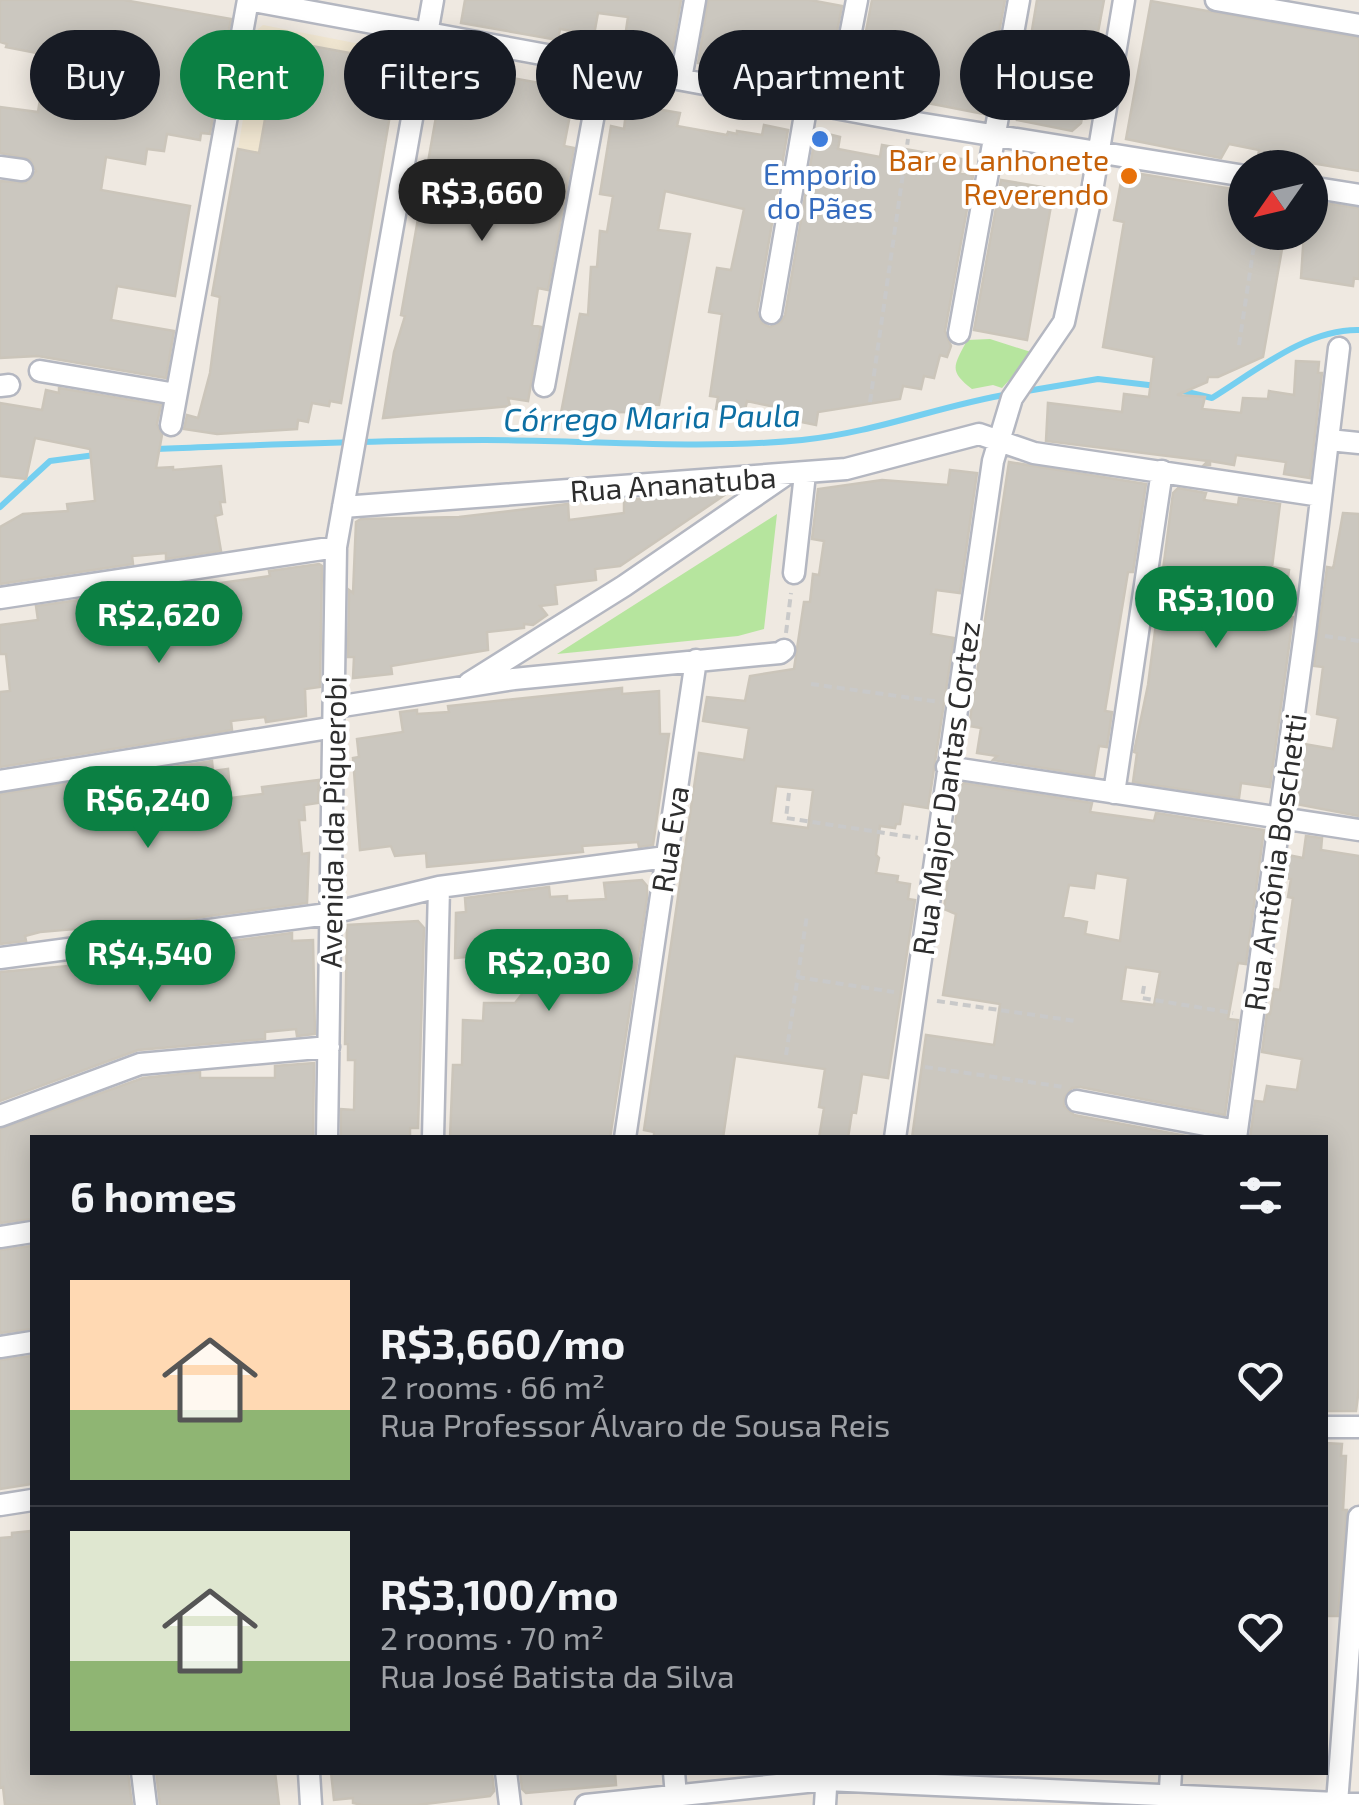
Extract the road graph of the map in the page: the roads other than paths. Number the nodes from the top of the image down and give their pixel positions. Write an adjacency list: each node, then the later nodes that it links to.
1 (248, 0): 9 (street); 30 (street)
2 (433, 0): 10 (street, Avenida Ida Piquerobi)
3 (695, 0): 12 (street)
4 (857, 0): 11 (street)
5 (1019, 0): 18 (street)
6 (1124, 0): 19 (street, Rua Major Dantas Cortez)
7 (1216, 0): 8 (street)
8 (1359, 26)
9 (411, 30)
10 (428, 30)
11 (851, 30)
12 (680, 80): 13 (street)
13 (698, 83)
14 (411, 120): 38 (street, Avenida Ida Piquerobi)
15 (593, 120): 29 (street)
16 (804, 120): 25 (street)
17 (900, 120): 18 (street)
18 (994, 135): 19 (street); 26 (street)
19 (1099, 151): 22 (street); 32 (street, Rua Major Dantas Cortez)
20 (0, 166): 21 (street)
21 (22, 170)
22 (1228, 173)
23 (1328, 189): 24 (street)
24 (1359, 195)
25 (771, 313)
26 (960, 333)
27 (1339, 348): 33 (street, Rua Antônia Boschetti)
28 (40, 370): 30 (street)
29 (544, 386)
30 (176, 394): 31 (street)
31 (171, 425)
32 (998, 440): 35 (street); 36 (street, Rua Ananatuba); 46 (street, Rua Major Dantas Cortez)
33 (1329, 440): 34 (street); 37 (street, Rua Antônia Boschetti)
34 (1359, 443)
35 (1162, 471): 37 (street); 48 (street)
36 (795, 474): 38 (street, Rua Ananatuba); 40 (street); 44 (street)
37 (1321, 496): 49 (street, Rua Antônia Boschetti)
38 (343, 507): 39 (street, Avenida Ida Piquerobi)
39 (336, 547): 41 (street); 45 (street, Avenida Ida Piquerobi)
40 (794, 573)
41 (0, 598)
42 (784, 650): 43 (street)
43 (696, 660): 44 (street); 51 (street, Rua Eva)
44 (464, 686): 45 (street)
45 (336, 717): 47 (street); 53 (street, Avenida Ida Piquerobi)
46 (947, 767): 48 (street); 62 (street, Rua Major Dantas Cortez)
47 (0, 780)
48 (1114, 793): 49 (street)
49 (1279, 818): 50 (street); 58 (street, Rua Antônia Boschetti)
50 (1359, 830)
51 (666, 857): 52 (street); 61 (street, Rua Eva)
52 (439, 887): 53 (street); 60 (street)
53 (328, 914): 54 (street); 55 (street, Avenida Ida Piquerobi)
54 (0, 958)
55 (329, 1047): 57 (street); 59 (street, Avenida Ida Piquerobi)
56 (1075, 1095): 58 (street)
57 (0, 1116)
58 (1237, 1134)
59 (327, 1135)
60 (433, 1135)
61 (625, 1135)
62 (896, 1135)
63 (30, 1232): 64 (street)
64 (0, 1237)
65 (30, 1342): 66 (street)
66 (0, 1347)
67 (1328, 1427): 68 (street)
68 (1359, 1427)
69 (30, 1500): 70 (street)
70 (0, 1505)
71 (1359, 1516): 81 (street)
72 (142, 1775): 83 (street)
73 (308, 1775): 84 (street)
74 (506, 1775): 85 (street)
75 (674, 1775): 78 (street)
76 (826, 1776): 77 (street); 78 (street); 87 (street)
77 (1170, 1790): 79 (street)
78 (676, 1796): 86 (street)
79 (1289, 1803): 80 (street)
80 (1314, 1803): 81 (street)
81 (1337, 1803): 82 (street)
82 (1359, 1804)
83 (146, 1805)
84 (311, 1805)
85 (510, 1805)
86 (586, 1805)
87 (825, 1805)

